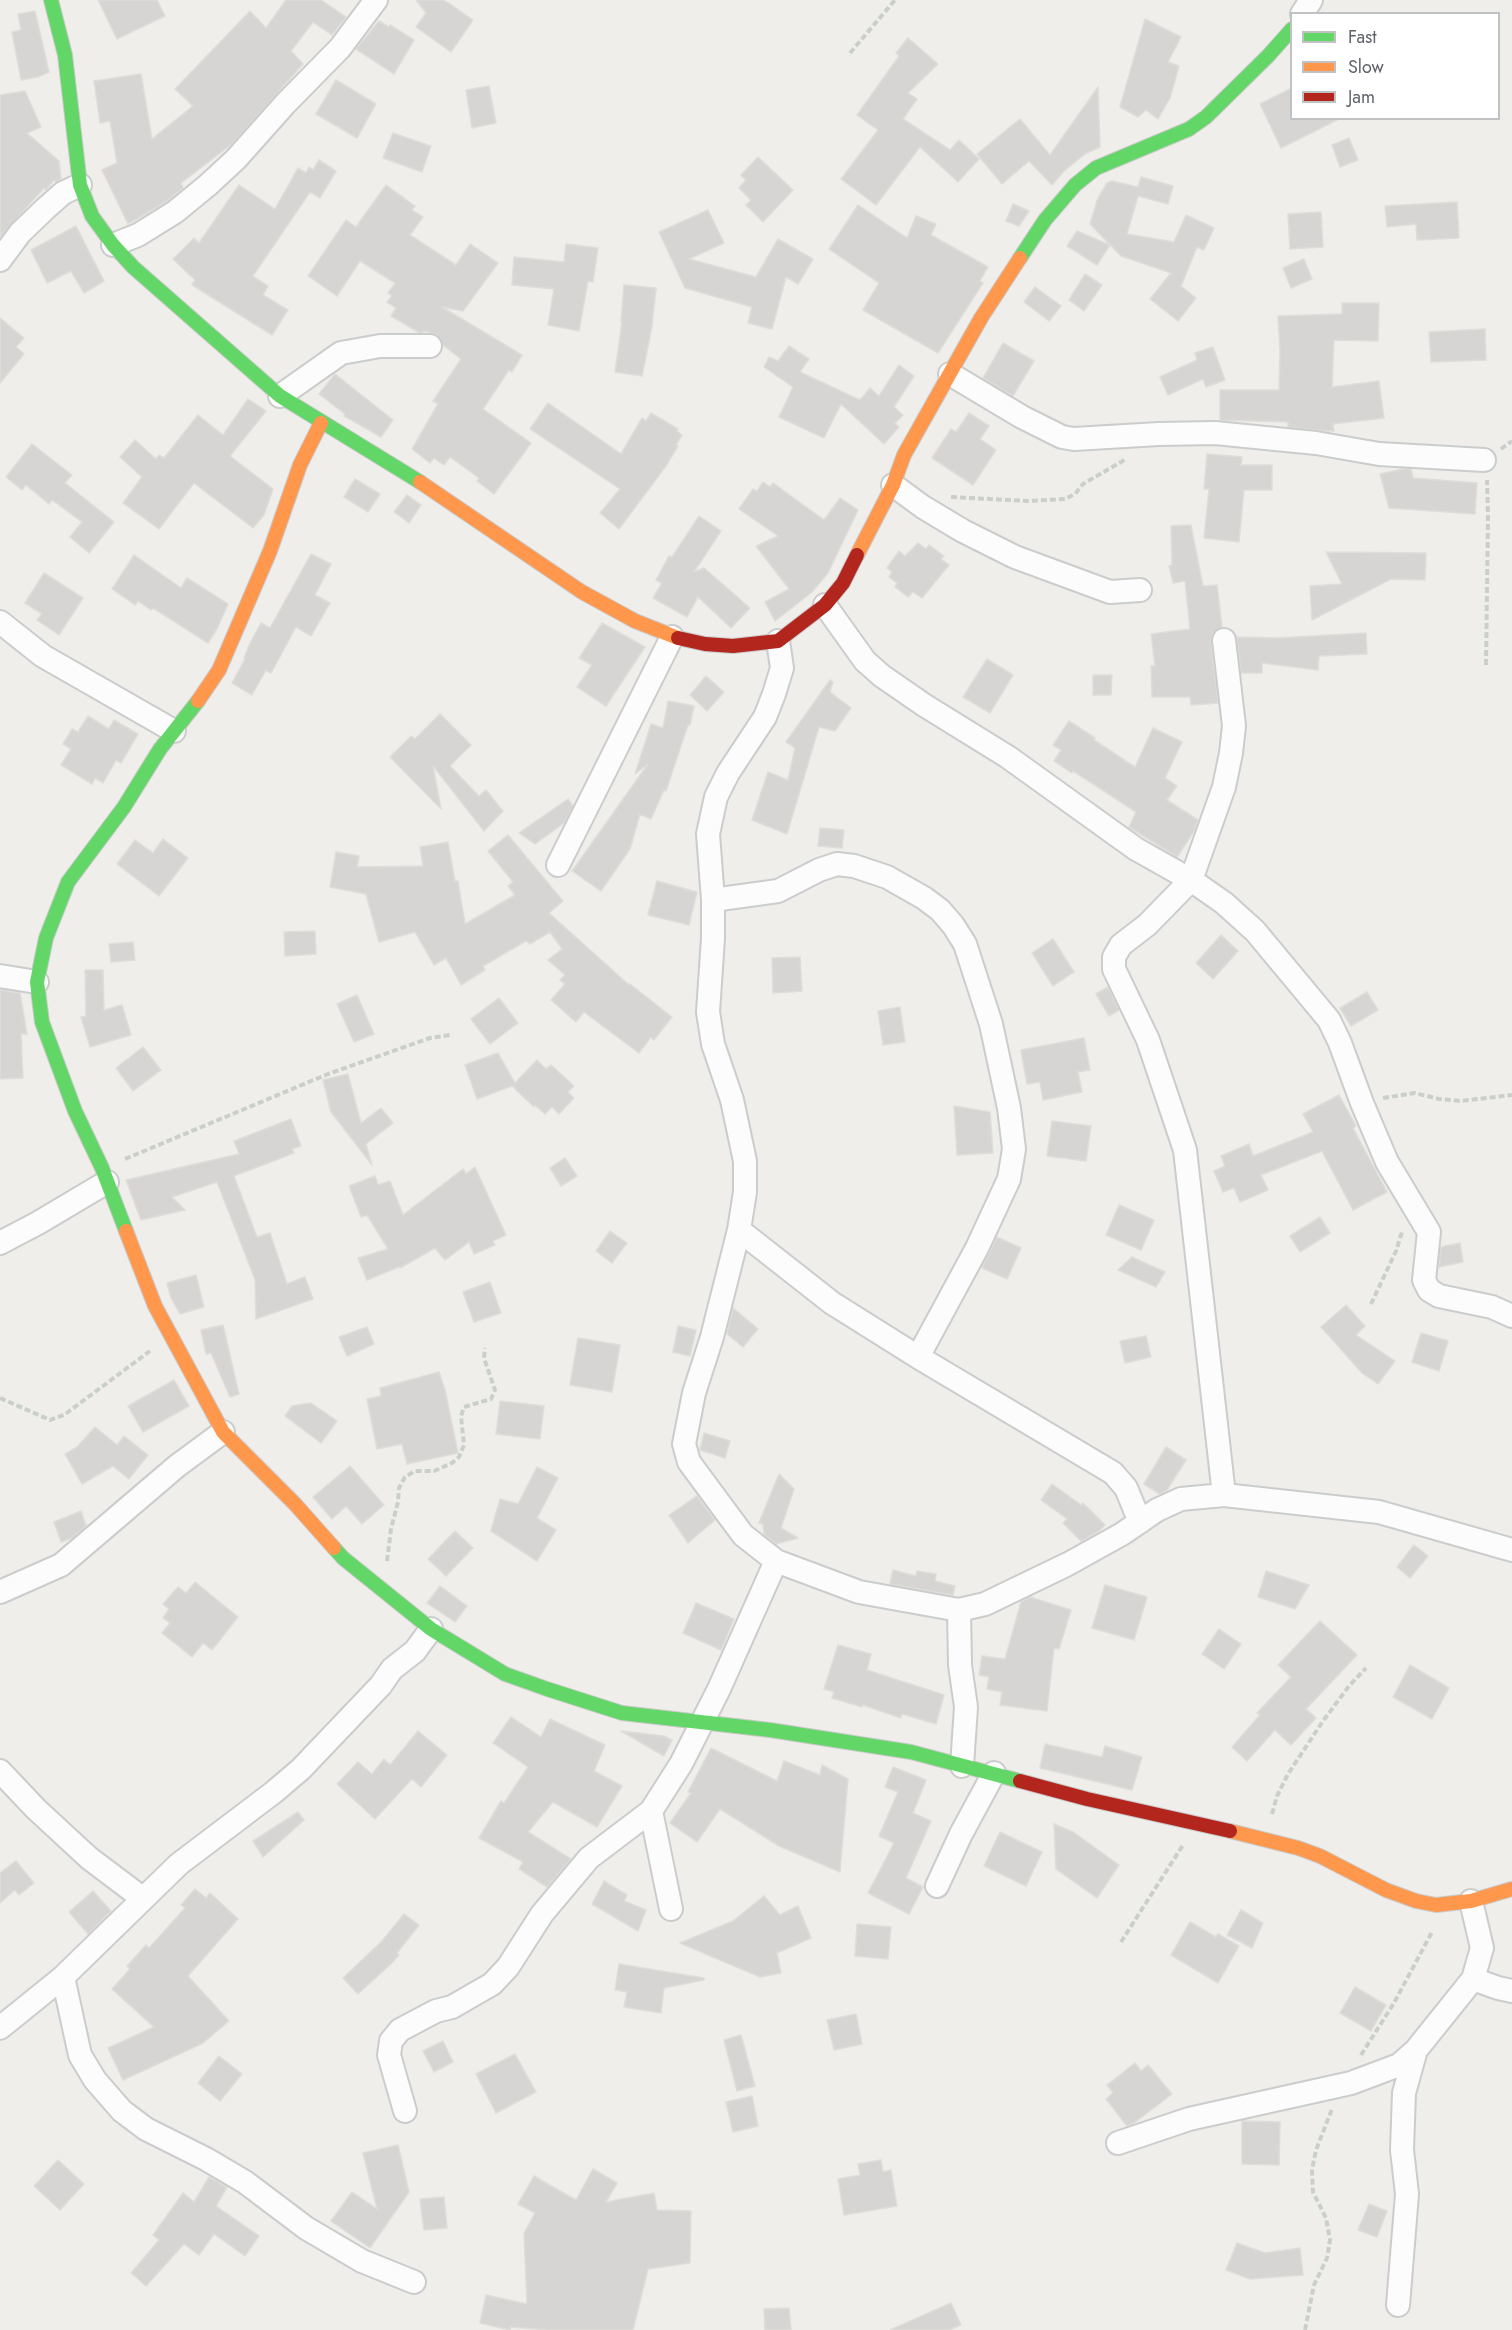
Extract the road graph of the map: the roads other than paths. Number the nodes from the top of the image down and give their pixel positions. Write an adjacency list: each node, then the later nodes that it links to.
1 (375, 0): 5 (street)
2 (53, 1): 4 (street)
3 (1290, 31): 8 (street)
4 (80, 185): 5 (street); 6 (street)
5 (113, 245): 9 (street)
6 (0, 260)
7 (430, 346): 9 (street)
8 (950, 374): 11 (street); 12 (street)
9 (280, 396): 10 (street)
10 (321, 423): 16 (street); 19 (street)
11 (1484, 460)
12 (893, 485): 13 (street); 14 (street)
13 (1140, 591)
14 (825, 605): 18 (street); 21 (street)
15 (0, 622): 19 (street)
16 (672, 637): 18 (street); 20 (street)
17 (1224, 640): 21 (street)
18 (778, 641): 22 (street)
19 (174, 732): 24 (street)
20 (558, 865)
21 (1191, 880): 28 (street); 31 (street)
22 (713, 900): 26 (street); 29 (street)
23 (0, 976): 24 (street)
24 (37, 982): 25 (street)
25 (104, 1175): 27 (street); 30 (street)
26 (738, 1230): 29 (street); 34 (street)
27 (0, 1243)
28 (1512, 1316)
29 (918, 1357): 32 (street)
30 (224, 1432): 35 (street); 37 (street)
31 (1224, 1495): 32 (street); 33 (street)
32 (1140, 1522): 36 (street)
33 (1512, 1550)
34 (776, 1561): 36 (street); 38 (street)
35 (0, 1592)
36 (959, 1610): 39 (street)
37 (431, 1629): 38 (street); 45 (street)
38 (702, 1722): 39 (street); 42 (street)
39 (962, 1766): 41 (street)
40 (0, 1770): 45 (street)
41 (994, 1773): 43 (street); 46 (street)
42 (651, 1811): 47 (street); 53 (street)
43 (937, 1886)
44 (1512, 1888): 46 (street)
45 (142, 1898): 48 (street)
46 (1471, 1901): 49 (street)
47 (671, 1909)
48 (63, 1977): 51 (street); 55 (street)
49 (1473, 1979): 50 (street); 52 (street)
50 (1512, 1991)
51 (0, 2028)
52 (1416, 2050): 54 (street); 56 (street)
53 (405, 2110)
54 (1118, 2143)
55 (414, 2282)
56 (1398, 2305)

